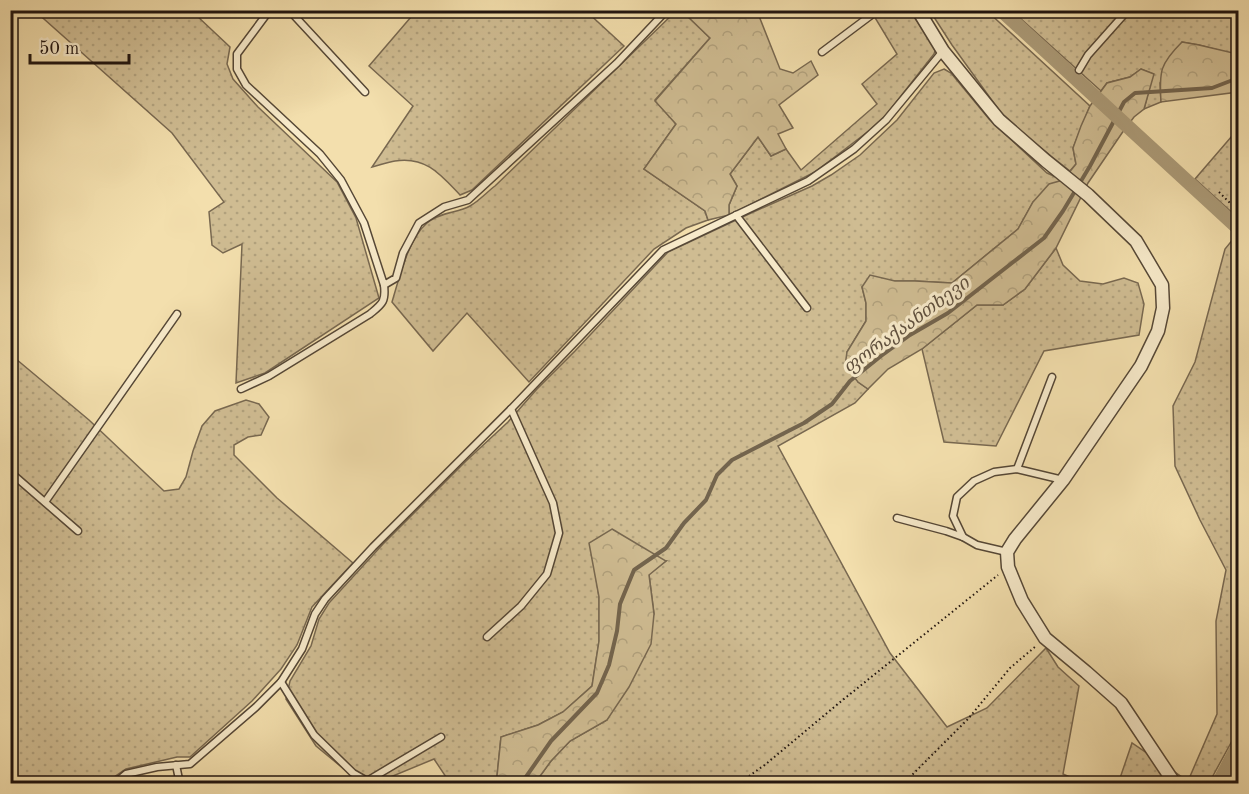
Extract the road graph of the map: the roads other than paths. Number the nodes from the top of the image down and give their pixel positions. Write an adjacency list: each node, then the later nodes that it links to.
1 (267, 10): 12 (lane)
2 (289, 10): 10 (lane)
3 (667, 10): 12 (lane)
4 (878, 10): 8 (lane)
5 (918, 10): 7 (street)
6 (1128, 10): 9 (lane)
7 (943, 51): 11 (lane); 20 (street)
8 (822, 52)
9 (1079, 70)
10 (365, 92)
11 (736, 215): 13 (lane); 17 (lane)
12 (384, 285): 16 (lane)
13 (807, 308)
14 (177, 314): 21 (lane)
15 (1052, 377): 18 (lane)
16 (241, 389)
17 (511, 409): 26 (lane); 27 (lane)
18 (1017, 469): 20 (lane); 24 (lane)
19 (10, 472): 21 (lane)
20 (1063, 480): 25 (street)
21 (45, 502): 23 (lane)
22 (897, 518): 24 (lane)
23 (78, 531)
24 (963, 537): 25 (lane)
25 (1007, 552): 32 (street)
26 (487, 637)
27 (281, 682): 28 (lane); 29 (lane)
28 (441, 737)
29 (176, 765): 30 (lane); 31 (lane)
30 (114, 783)
31 (180, 783)
32 (1175, 783)

